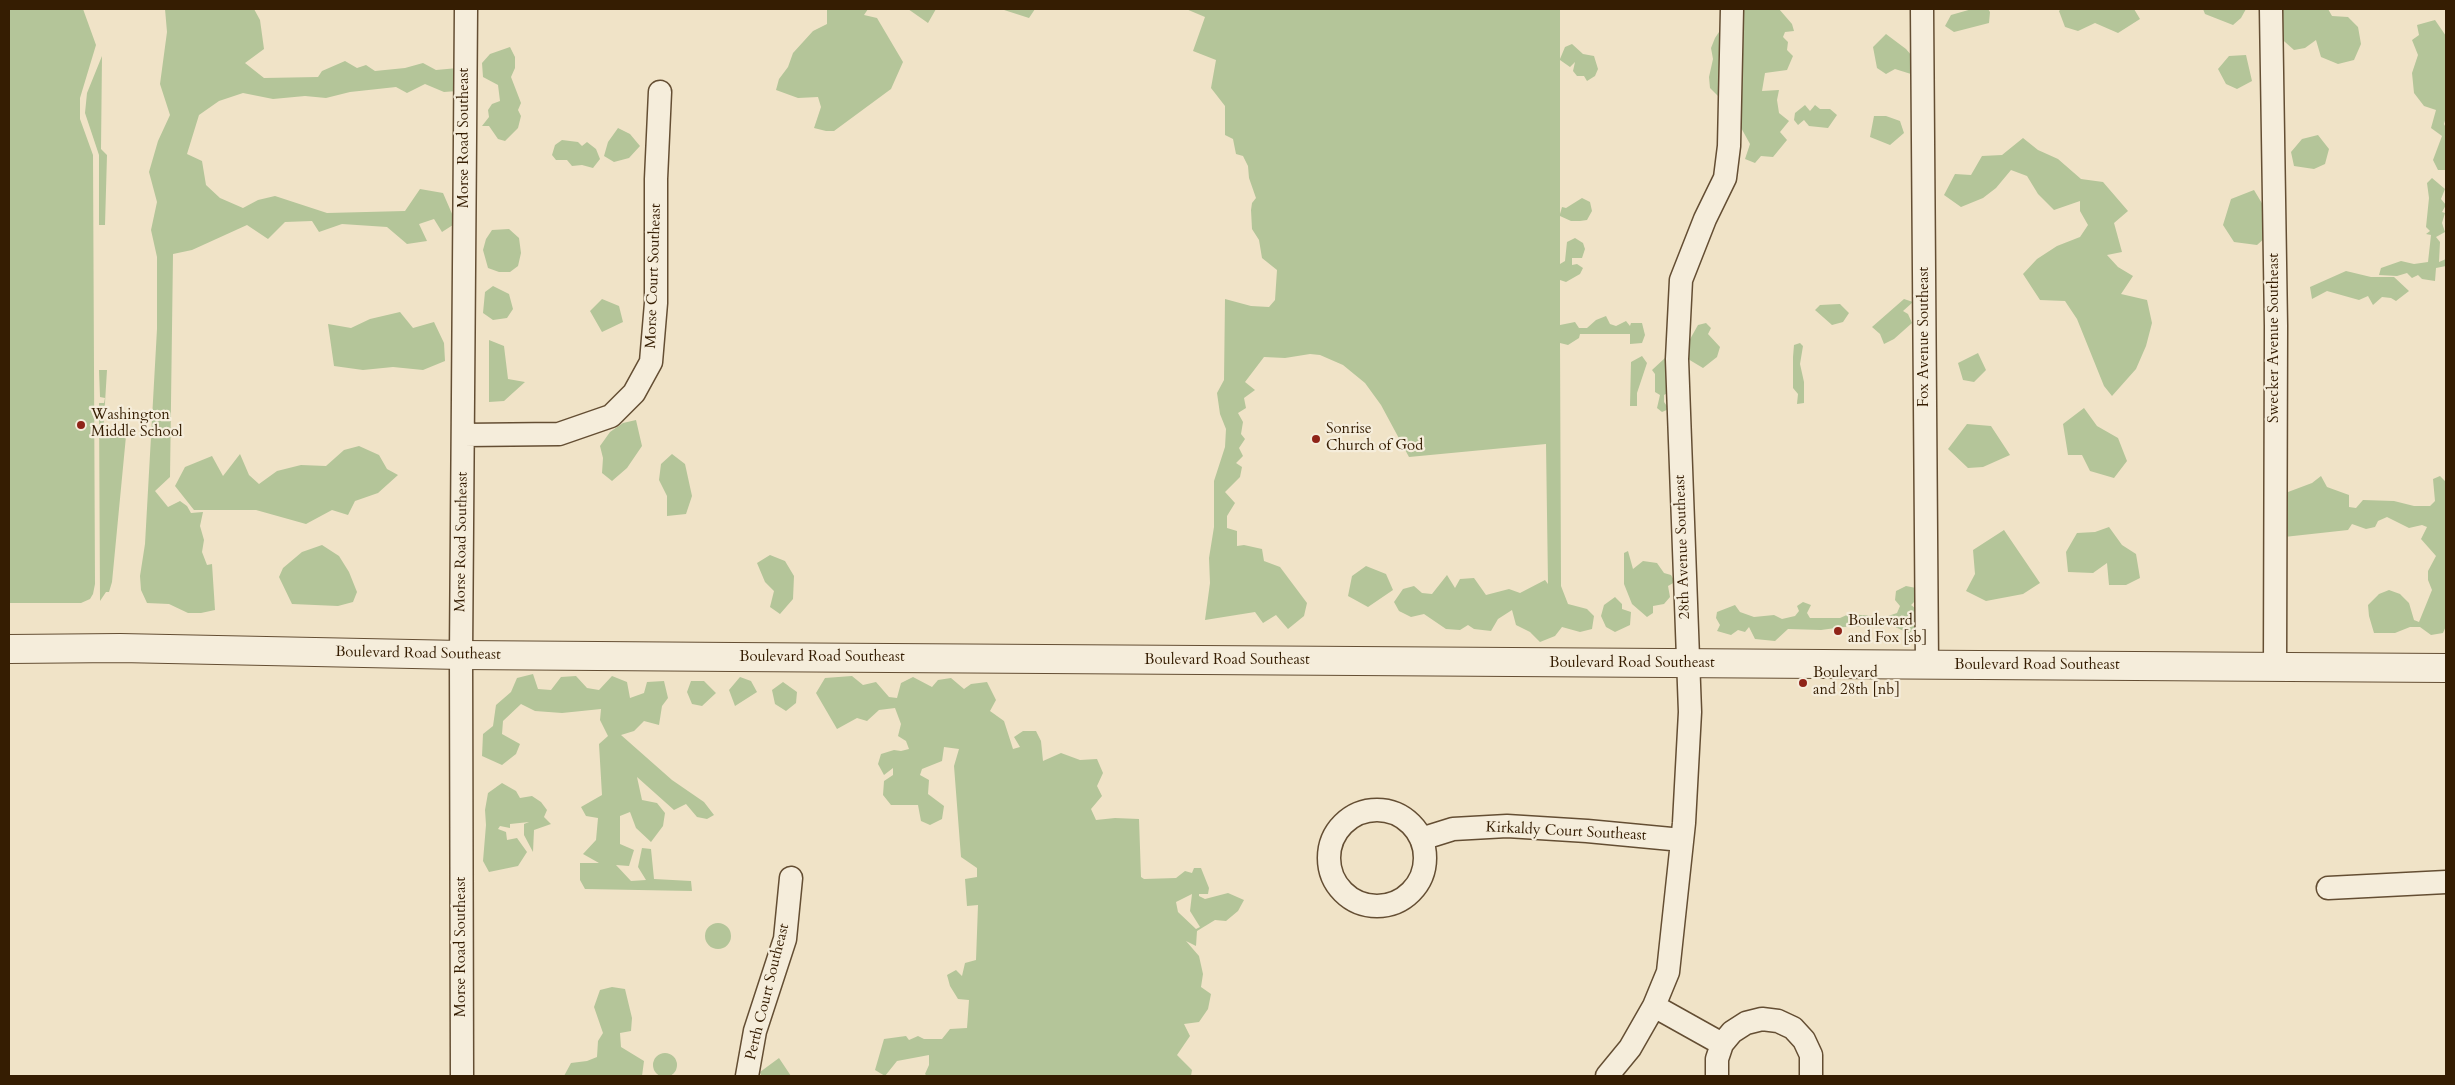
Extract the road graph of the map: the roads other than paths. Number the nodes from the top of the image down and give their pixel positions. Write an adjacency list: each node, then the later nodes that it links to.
1 (466, 9): 6 (street, Morse Road Southeast)
2 (1732, 9): 9 (street, 28th Avenue Southeast)
3 (1922, 9): 10 (street, Fox Avenue Southeast)
4 (2271, 9): 11 (street, Swecker Avenue Southeast)
5 (660, 92): 6 (street, Morse Court Southeast)
6 (464, 435): 8 (street, Morse Road Southeast)
7 (9, 649): 8 (street, Boulevard Road Southeast)
8 (461, 655): 9 (street, Boulevard Road Southeast); 20 (street, Morse Road Southeast)
9 (1688, 664): 10 (street, Boulevard Road Southeast); 14 (street, 28th Avenue Southeast)
10 (1928, 665): 11 (street, Boulevard Road Southeast)
11 (2275, 667): 12 (street, Boulevard Road Southeast)
12 (2446, 668)
13 (1421, 839): 13 (street); 14 (street, Kirkaldy Court Southeast)
14 (1682, 840): 18 (street, 28th Avenue Southeast)
15 (791, 878): 21 (street, Perth Court Southeast)
16 (2446, 882): 17 (street)
17 (2328, 888)
18 (1654, 1006): 19 (street); 22 (street, 28th Avenue Southeast)
19 (1722, 1044): 23 (street); 24 (street)
20 (462, 1076)
21 (747, 1076)
22 (1607, 1076)
23 (1717, 1076)
24 (1811, 1076)

